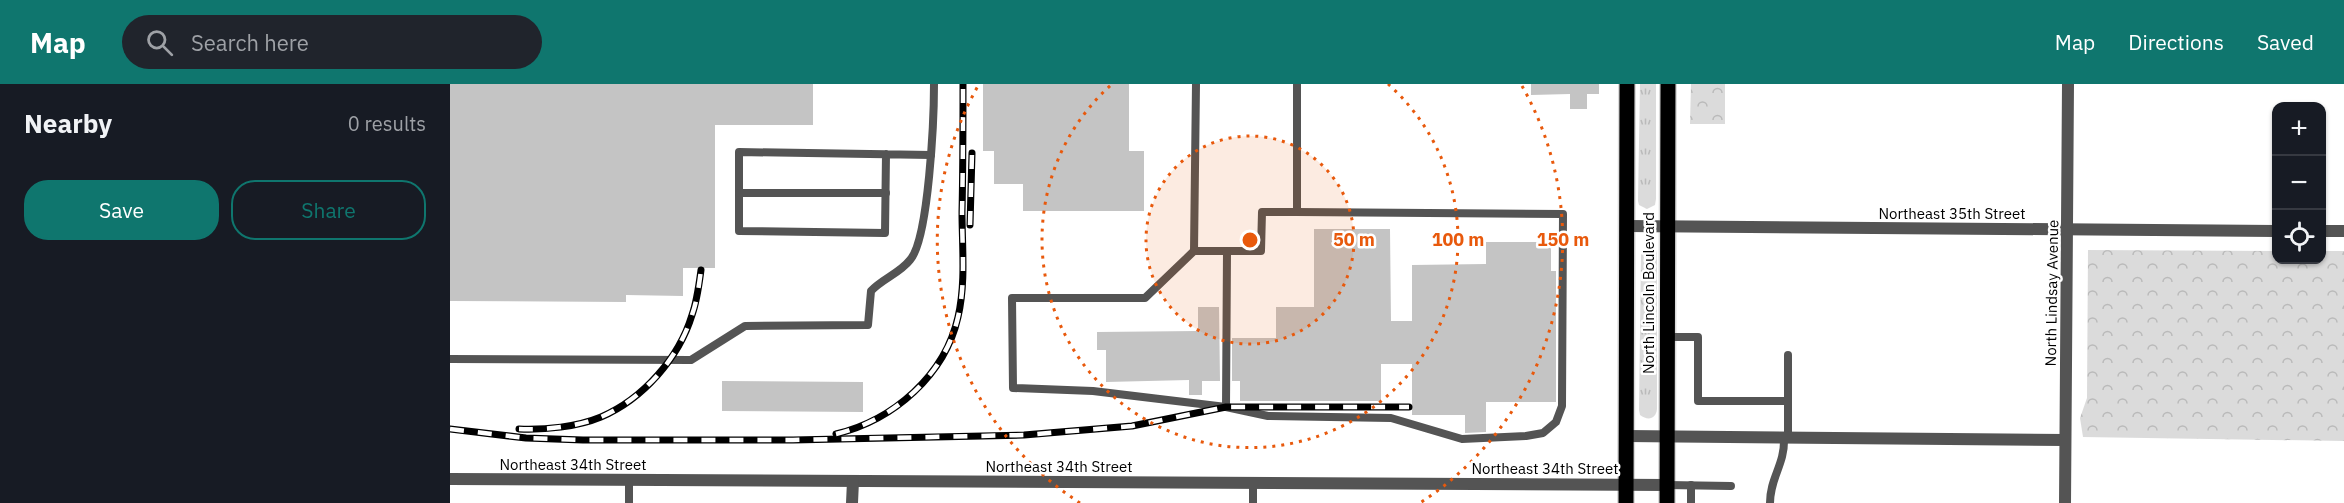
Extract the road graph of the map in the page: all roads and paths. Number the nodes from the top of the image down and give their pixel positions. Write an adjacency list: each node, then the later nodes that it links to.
1 (934, 84): 8 (lane)
2 (1196, 84): 18 (lane)
3 (1297, 84): 11 (lane)
4 (1627, 84): 12 (main road, North Lincoln Boulevard)
5 (1668, 84): 13 (main road, North Lincoln Boulevard)
6 (2068, 84): 14 (street, North Lindsay Avenue)
7 (886, 154): 8 (lane); 9 (lane); 10 (lane)
8 (931, 155): 22 (lane)
9 (739, 193): 10 (lane); 10 (lane)
10 (886, 193)
11 (1297, 212): 19 (lane); 24 (lane)
12 (1627, 226): 13 (street, Northeast 35th Street); 25 (main road, North Lincoln Boulevard)
13 (1668, 227): 14 (street, Northeast 35th Street); 20 (main road, North Lincoln Boulevard)
14 (2068, 229): 15 (street, Northeast 35th Street); 28 (street, North Lindsay Avenue)
15 (2272, 231)
16 (2326, 231): 17 (street)
17 (2344, 231)
18 (1194, 251): 19 (lane); 24 (lane)
19 (1227, 251): 24 (lane)
20 (1667, 337): 23 (lane); 26 (main road, North Lincoln Boulevard)
21 (1788, 355): 23 (lane)
22 (450, 359)
23 (1788, 401): 27 (lane)
24 (1226, 407)
25 (1626, 436): 26 (street); 33 (main road, North Lincoln Boulevard)
26 (1667, 437): 27 (street); 34 (main road, North Lincoln Boulevard)
27 (1786, 438): 28 (street); 43 (lane)
28 (2065, 440): 44 (street, North Lindsay Avenue)
29 (450, 479): 30 (street, Northeast 34th Street)
30 (629, 480): 31 (street, Northeast 34th Street); 37 (lane)
31 (853, 481): 32 (street, Northeast 34th Street); 38 (street)
32 (1253, 483): 33 (street, Northeast 34th Street); 39 (lane)
33 (1626, 484): 34 (street, Northeast 34th Street); 40 (main road, North Lincoln Boulevard)
34 (1667, 485): 35 (lane); 41 (main road, North Lincoln Boulevard)
35 (1691, 485): 36 (lane); 42 (lane)
36 (1731, 486)
37 (629, 503)
38 (852, 503)
39 (1253, 503)
40 (1626, 503)
41 (1667, 503)
42 (1691, 503)
43 (1770, 503)
44 (2065, 503)

